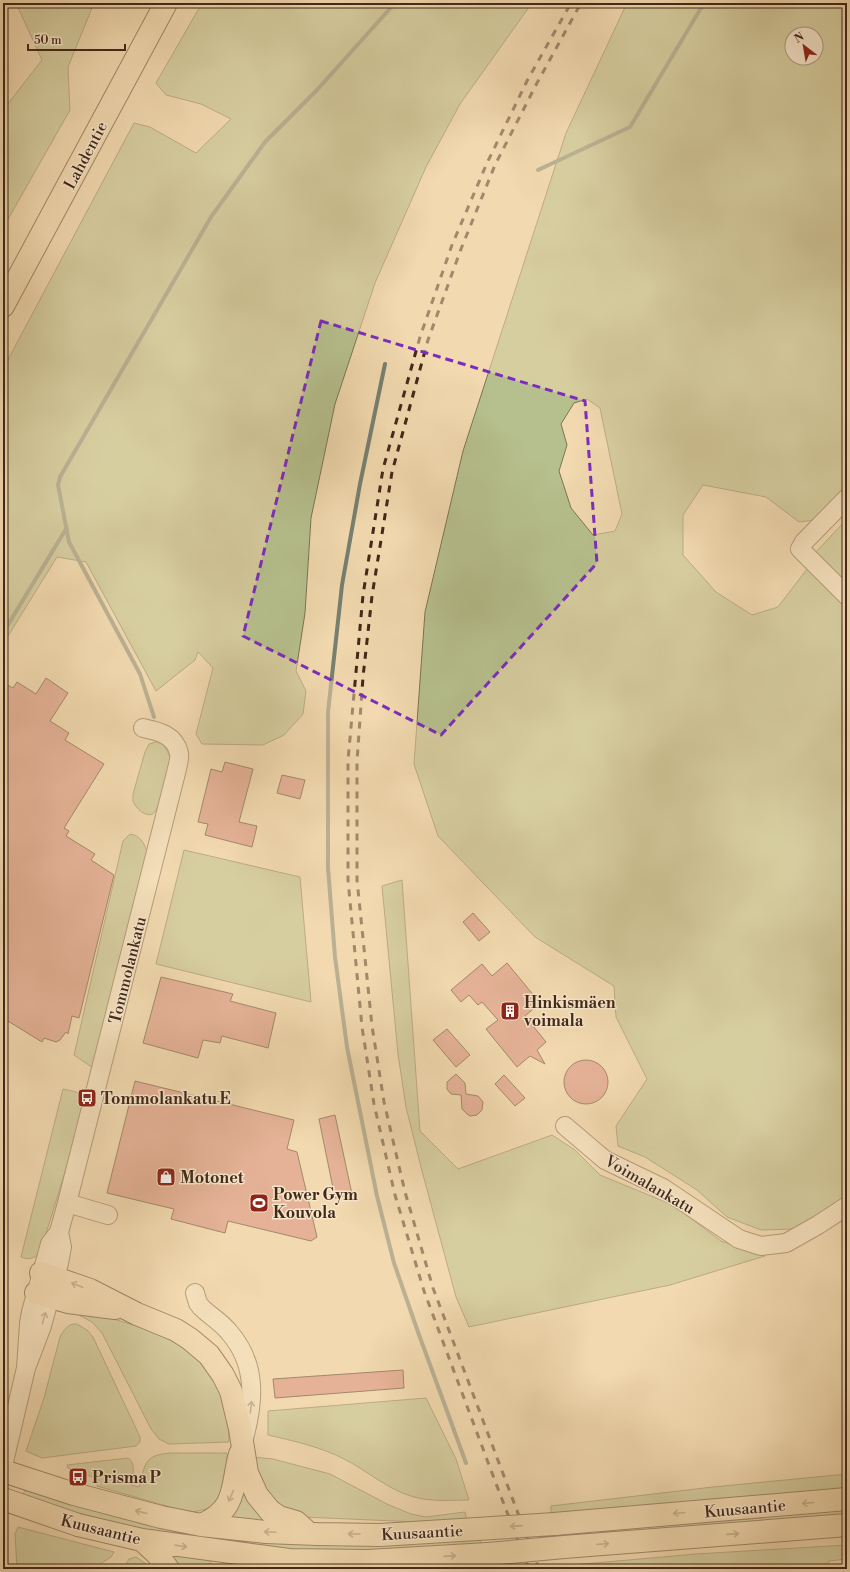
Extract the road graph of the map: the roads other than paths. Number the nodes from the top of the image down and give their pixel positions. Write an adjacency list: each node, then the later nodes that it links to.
1 (166, 3): 2 (main road, Lahdentie)
2 (3, 306)
3 (847, 498): 4 (street)
4 (847, 596)
5 (142, 728): 7 (street, Tommolankatu)
6 (565, 1126): 8 (street, Voimalankatu)
7 (67, 1203): 9 (street); 10 (street, Tommolankatu)
8 (847, 1206)
9 (108, 1214)
10 (46, 1285): 12 (main road); 13 (street, Tommolankatu)
11 (195, 1293): 12 (street, one-way to 11)
12 (243, 1445): 16 (main road, one-way to 16); 18 (main road)
13 (8, 1471): 16 (main road, Kuusaantie, one-way to 13)
14 (847, 1499): 18 (main road, Kuusaantie, one-way to 18, bridge)
15 (6, 1500): 19 (main road, Kuusaantie)
16 (201, 1525): 18 (main road, Kuusaantie, one-way to 16)
17 (847, 1525): 20 (main road, Kuusaantie, one-way to 17, bridge)
18 (309, 1534)
19 (142, 1540): 20 (main road, Kuusaantie, one-way to 20); 21 (main road)
20 (247, 1555): 22 (main road)
21 (168, 1569)
22 (226, 1569)

